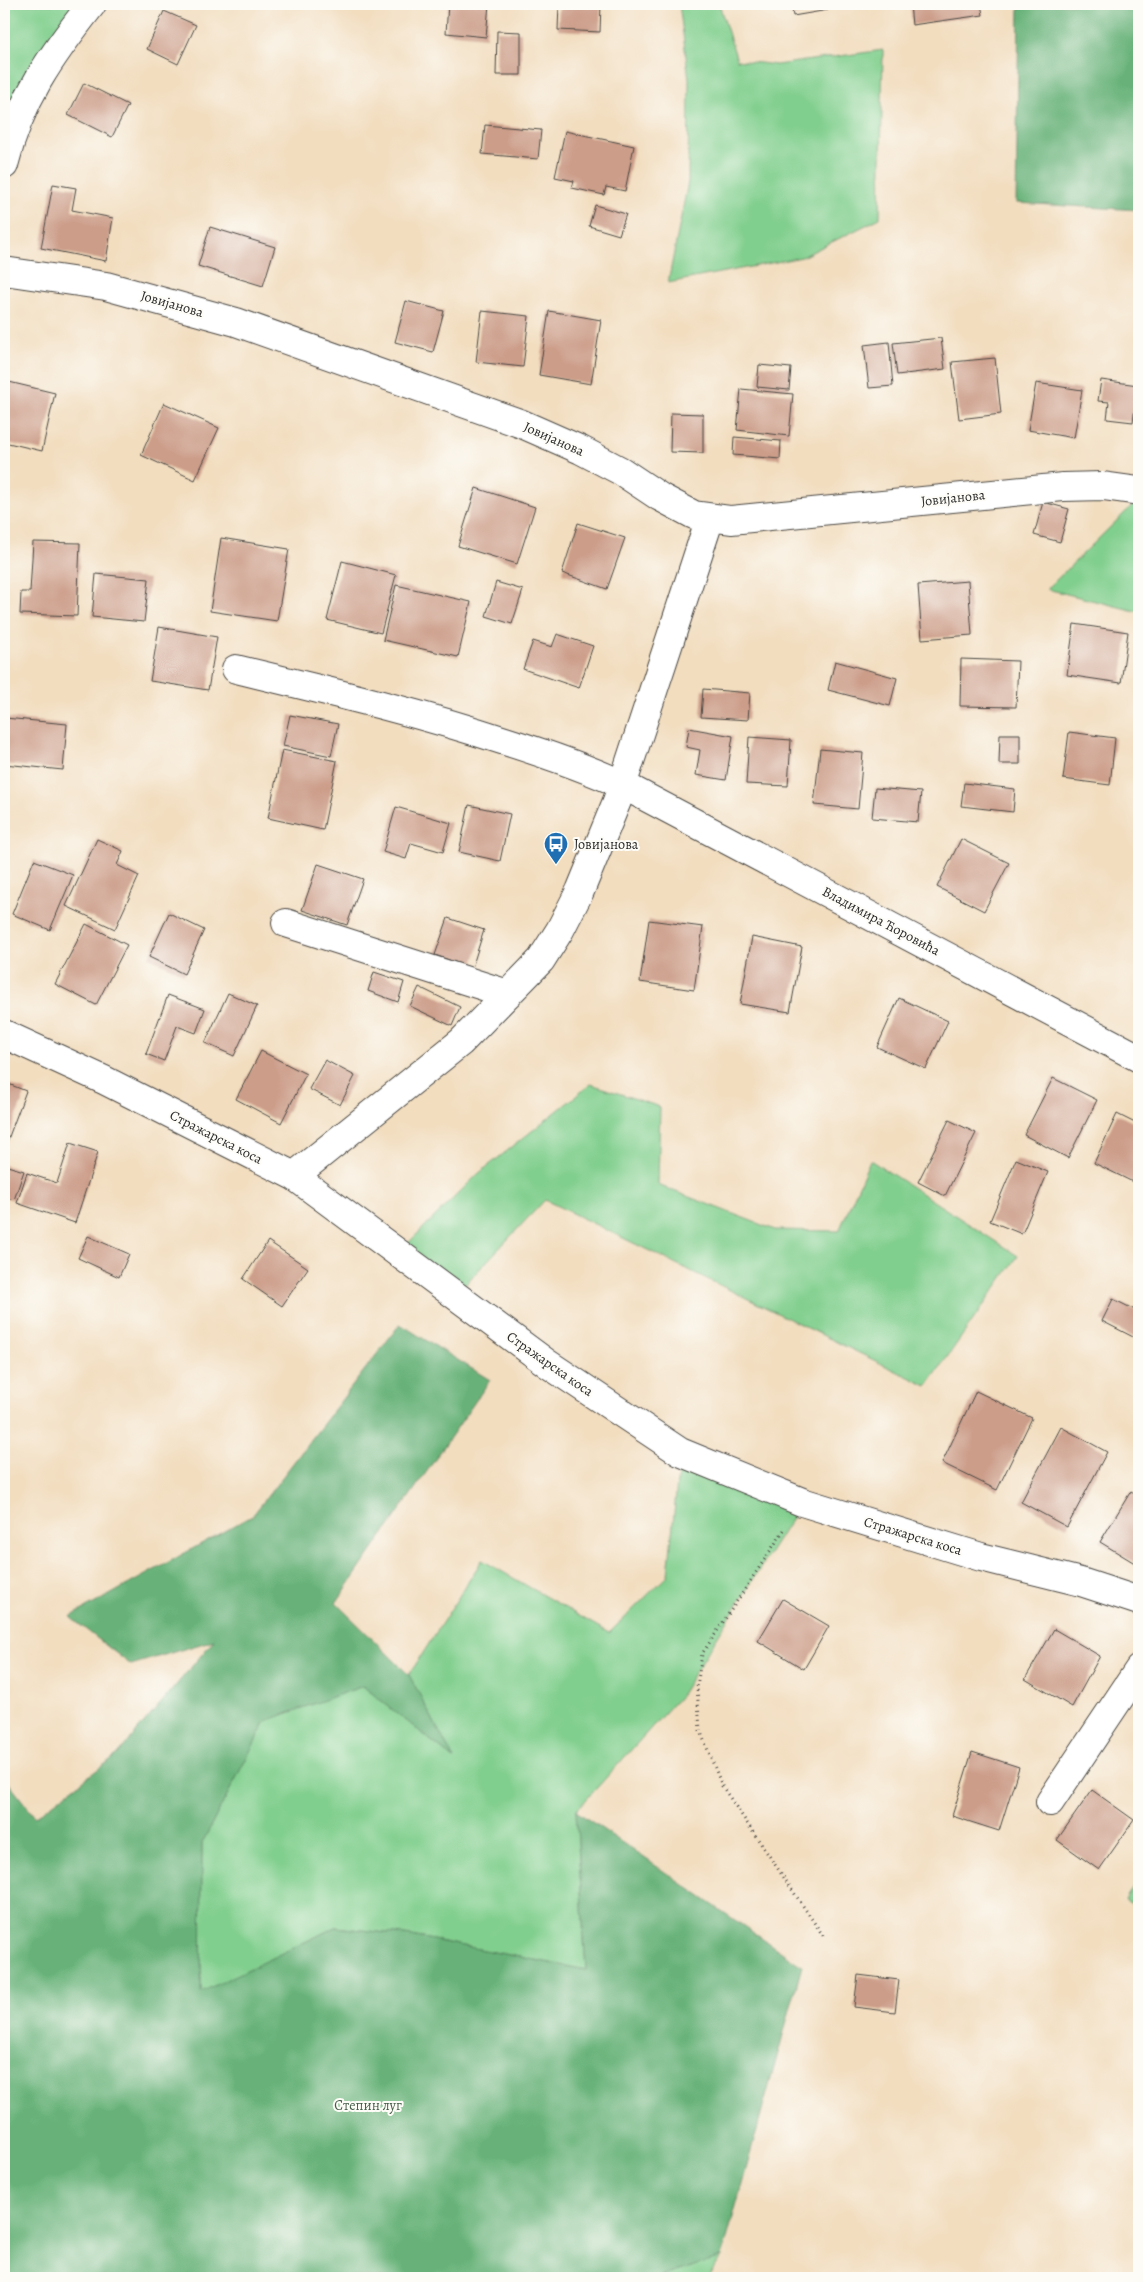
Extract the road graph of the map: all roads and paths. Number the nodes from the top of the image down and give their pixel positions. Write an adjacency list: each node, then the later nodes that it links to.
1 (92, 4): 2 (street)
2 (4, 165)
3 (4, 271): 5 (street, Јовијанова)
4 (1139, 491): 5 (street, Јовијанова)
5 (710, 518): 7 (street)
6 (236, 669): 7 (street)
7 (623, 784): 9 (street); 11 (street, Владимира Ћоровића)
8 (286, 923): 9 (street)
9 (508, 994): 12 (street)
10 (4, 1034): 12 (street, Стражарска коса)
11 (1139, 1058)
12 (294, 1176): 13 (street, Стражарска коса)
13 (802, 1502): 14 (street, Стражарска коса); 17 (path)
14 (1139, 1601)
15 (1139, 1669): 16 (street)
16 (1050, 1802)
17 (824, 1937)

